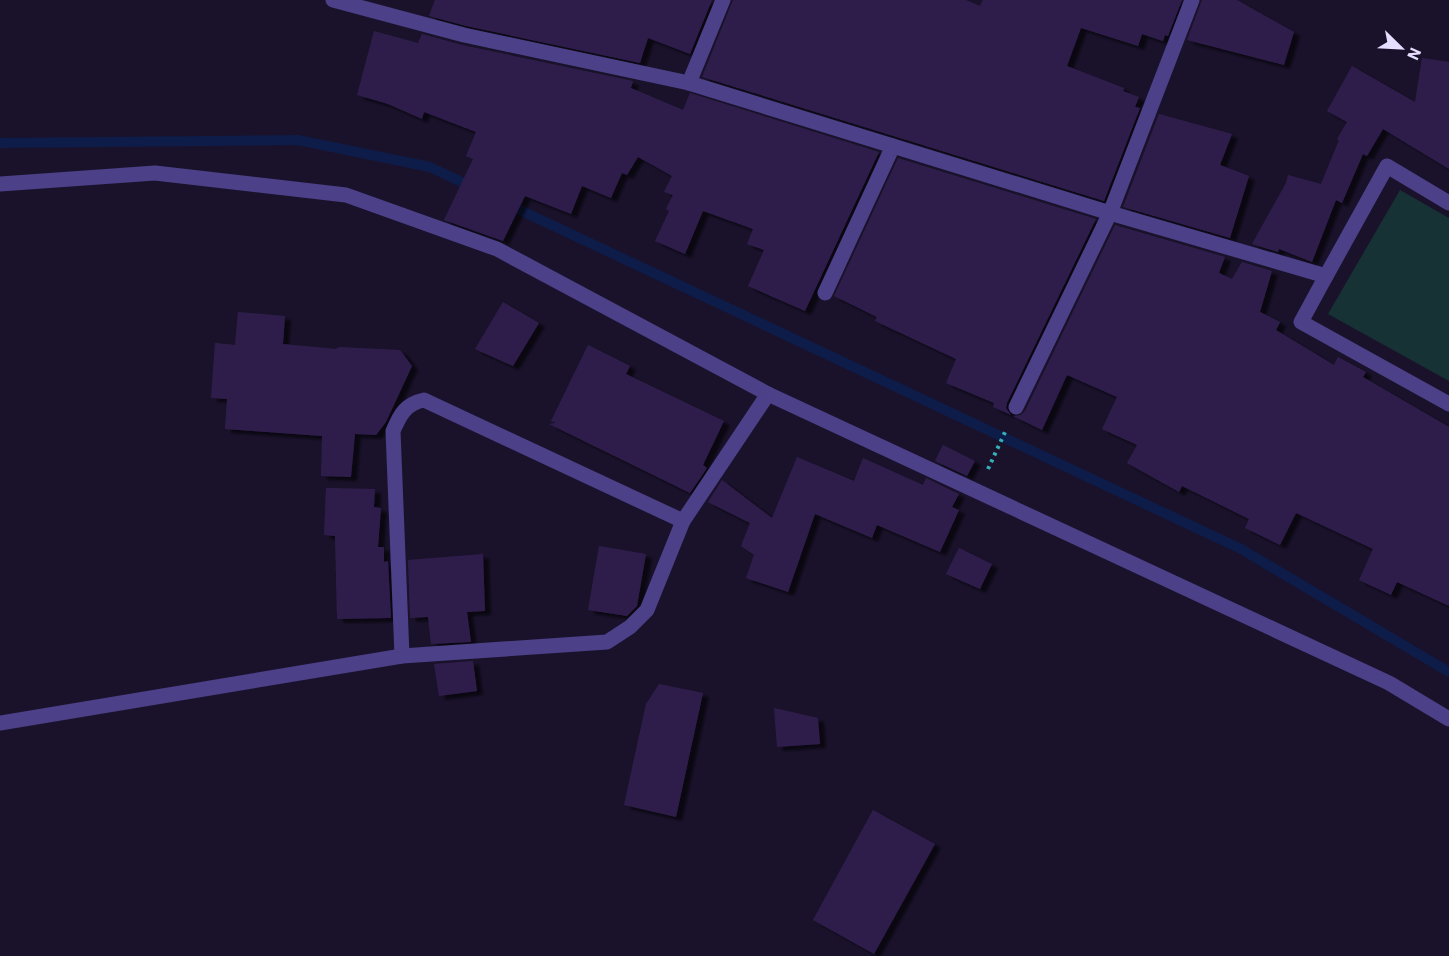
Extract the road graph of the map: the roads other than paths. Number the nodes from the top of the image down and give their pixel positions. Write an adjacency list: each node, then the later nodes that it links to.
1 (333, 0): 4 (street)
2 (723, 0): 4 (street)
3 (1192, 0): 8 (street)
4 (688, 83): 5 (street)
5 (893, 146): 8 (street); 10 (street)
6 (0, 184): 11 (street)
7 (1449, 203): 9 (street)
8 (1110, 213): 9 (street); 13 (street)
9 (1326, 276): 12 (street)
10 (825, 293)
11 (768, 394): 14 (street); 16 (street)
12 (1449, 404)
13 (1016, 407)
14 (683, 521): 15 (street); 15 (street)
15 (402, 656): 17 (street)
16 (1449, 719)
17 (0, 723)

